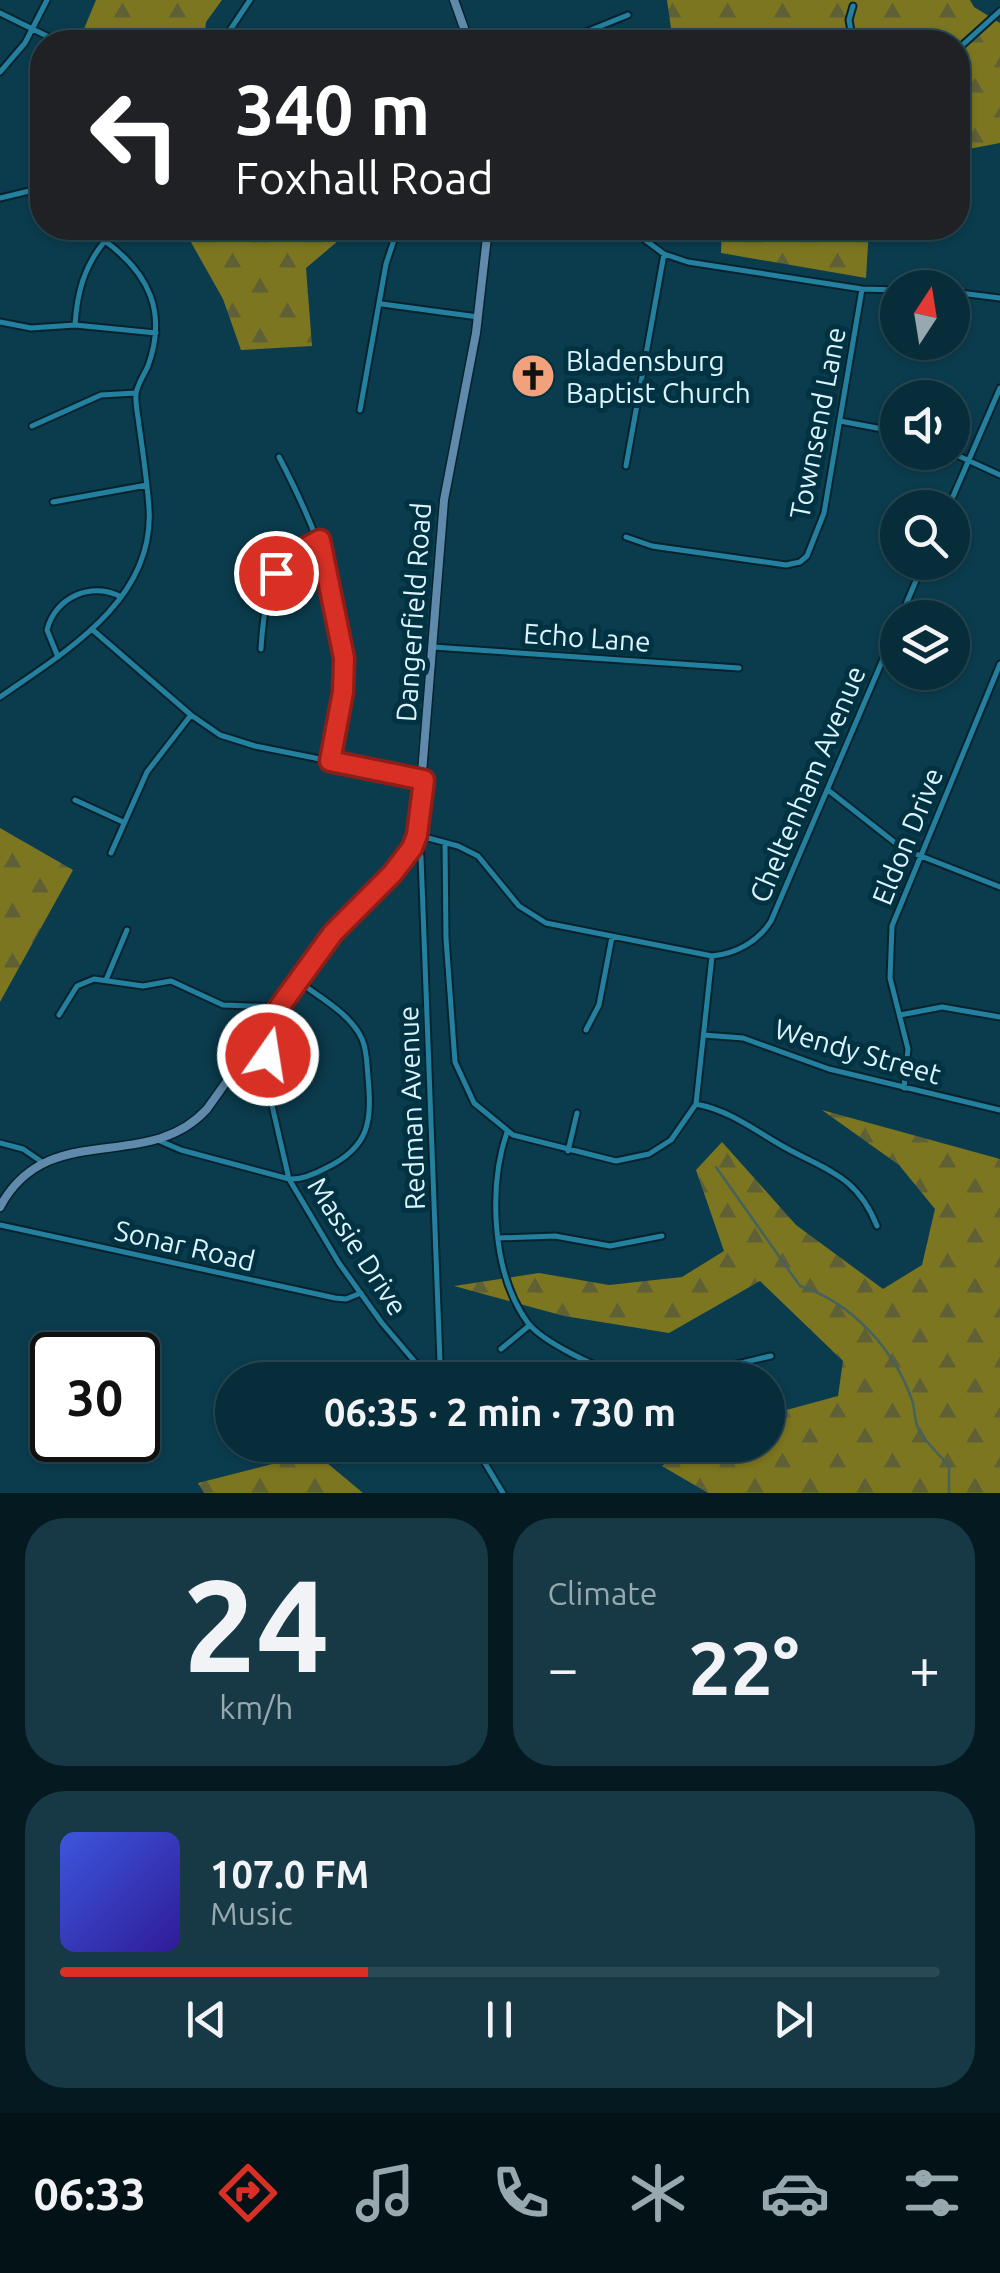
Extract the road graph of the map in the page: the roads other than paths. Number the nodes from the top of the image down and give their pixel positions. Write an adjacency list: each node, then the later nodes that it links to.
1 (46, 0): 8 (street)
2 (250, 0): 10 (street)
3 (454, 0): 11 (street)
4 (853, 6): 13 (street)
5 (1000, 11): 15 (street)
6 (0, 13): 8 (street)
7 (628, 16): 12 (street)
8 (33, 28): 9 (street)
9 (37, 30)
10 (230, 30)
11 (465, 30)
12 (592, 30)
13 (851, 30)
14 (30, 33): 16 (street)
15 (970, 40)
16 (0, 72)
17 (30, 191): 18 (street)
18 (0, 198)
19 (394, 240): 27 (street)
20 (487, 240): 28 (street, Dangerfield Road)
21 (645, 240): 22 (street)
22 (664, 254): 23 (street); 41 (street)
23 (862, 290): 24 (street); 35 (street, Townsend Lane)
24 (880, 290)
25 (970, 294): 26 (street)
26 (1000, 298)
27 (381, 304): 28 (street); 34 (street)
28 (478, 316): 49 (street, Dangerfield Road)
29 (0, 322): 30 (street)
30 (74, 325): 31 (street); 31 (street)
31 (158, 334): 33 (street)
32 (1000, 388): 39 (street)
33 (136, 393): 36 (street); 43 (street)
34 (360, 410)
35 (840, 420): 37 (street); 45 (street, Townsend Lane)
36 (32, 426)
37 (880, 428)
38 (279, 458): 46 (street)
39 (970, 458)
40 (970, 460): 42 (street)
41 (626, 466)
42 (1000, 474)
43 (147, 486): 44 (street); 47 (street)
44 (53, 502)
45 (626, 537)
46 (320, 540): 50 (street); 57 (street)
47 (121, 597): 48 (street); 51 (street)
48 (94, 631): 51 (street); 56 (street)
49 (433, 647): 54 (street, Echo Lane); 58 (street, Dangerfield Road)
50 (261, 649)
51 (58, 657): 55 (street)
52 (1000, 664): 65 (street, Eldon Drive)
53 (880, 666): 59 (street, Cheltenham Avenue)
54 (740, 668)
55 (0, 697)
56 (191, 715): 57 (street); 61 (street)
57 (330, 761): 58 (street)
58 (424, 780): 62 (street, Dangerfield Road)
59 (828, 790): 65 (street); 69 (street, Cheltenham Avenue)
60 (75, 800): 61 (street)
61 (123, 822): 64 (street)
62 (417, 835): 63 (street); 71 (street, Dangerfield Road); 99 (street, Redman Avenue)
63 (445, 843): 68 (street); 83 (street)
64 (111, 853)
65 (920, 855): 66 (street); 74 (street, Eldon Drive)
66 (1000, 887)
67 (127, 930): 70 (street)
68 (612, 937): 69 (street); 77 (street)
69 (712, 956): 78 (street)
70 (106, 980): 72 (street); 73 (street)
71 (298, 981): 72 (street, Dangerfield Road); 88 (street)
72 (280, 1006): 76 (street, Dangerfield Road)
73 (59, 1015)
74 (900, 1015): 75 (street); 79 (street, Eldon Drive)
75 (1000, 1017)
76 (268, 1025): 84 (street, Dangerfield Road); 88 (street, Massie Drive)
77 (586, 1030)
78 (704, 1035): 79 (street, Wendy Street); 80 (street)
79 (904, 1088): 81 (street, Wendy Street)
80 (696, 1104): 86 (street); 91 (street)
81 (1000, 1110)
82 (577, 1113): 86 (street)
83 (507, 1132): 86 (street); 93 (street)
84 (160, 1140): 87 (street, Dangerfield Road); 88 (street)
85 (0, 1143): 87 (street)
86 (568, 1151)
87 (42, 1162): 89 (street, Dangerfield Road)
88 (289, 1179): 94 (street, Massie Drive)
89 (0, 1207)
90 (0, 1224): 94 (street, Sonar Road)
91 (877, 1226)
92 (662, 1236): 93 (street)
93 (499, 1238): 95 (street)
94 (360, 1293): 98 (street, Massie Drive)
95 (530, 1325): 96 (street); 97 (street)
96 (501, 1349)
97 (771, 1356)
98 (415, 1362)
99 (440, 1362)
100 (483, 1462): 101 (street)
101 (503, 1493)

